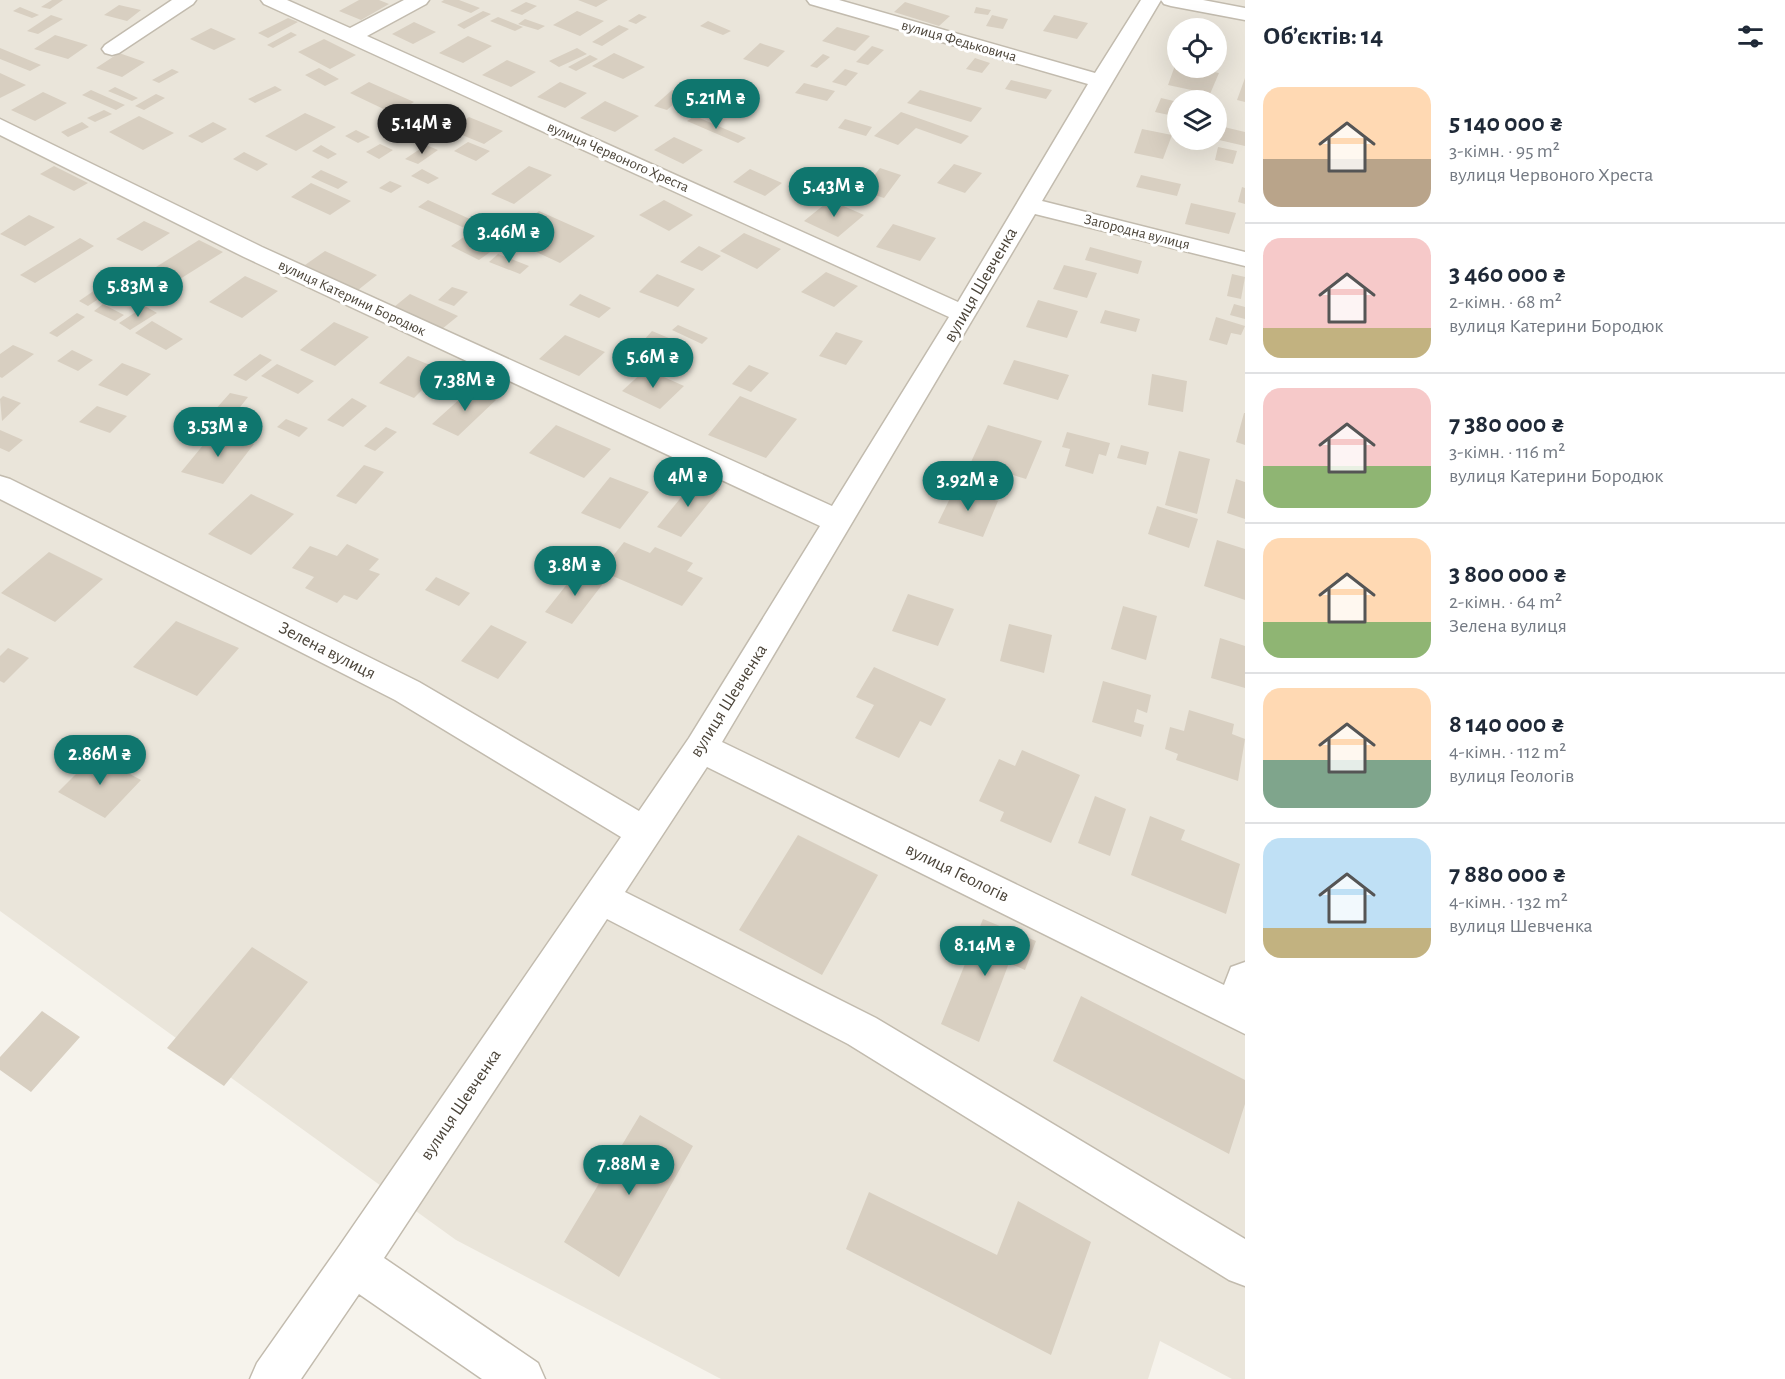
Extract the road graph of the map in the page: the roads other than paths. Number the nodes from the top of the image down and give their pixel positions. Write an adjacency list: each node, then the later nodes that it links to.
1 (186, 0): 10 (street)
2 (271, 0): 9 (street, вулиця Червоного Хреста)
3 (419, 0): 9 (street)
4 (817, 0): 7 (street, вулиця Федьковича)
5 (1152, 0): 11 (street, вулиця Шевченка)
6 (1171, 0): 8 (street)
7 (860, 6): 11 (street, вулиця Федьковича)
8 (1245, 14)
9 (351, 36): 15 (street, вулиця Червоного Хреста)
10 (112, 49)
11 (1101, 81): 13 (street, вулиця Шевченка)
12 (0, 126): 17 (street, вулиця Катерини Бородюк)
13 (1028, 205): 14 (street, Загородна вулиця); 15 (street, вулиця Шевченка)
14 (1245, 259)
15 (964, 314): 17 (street, вулиця Шевченка)
16 (0, 486): 19 (street, Зелена вулиця)
17 (839, 522): 18 (street, вулиця Шевченка)
18 (701, 748): 19 (street, вулиця Шевченка); 21 (street, вулиця Геологів)
19 (644, 833): 20 (street, вулиця Шевченка)
20 (601, 898): 22 (street, вулиця Шевченка); 23 (street)
21 (1242, 1002)
22 (354, 1264): 24 (street, вулиця Шевченка); 25 (street)
23 (1245, 1264)
24 (273, 1379)
25 (522, 1379)

